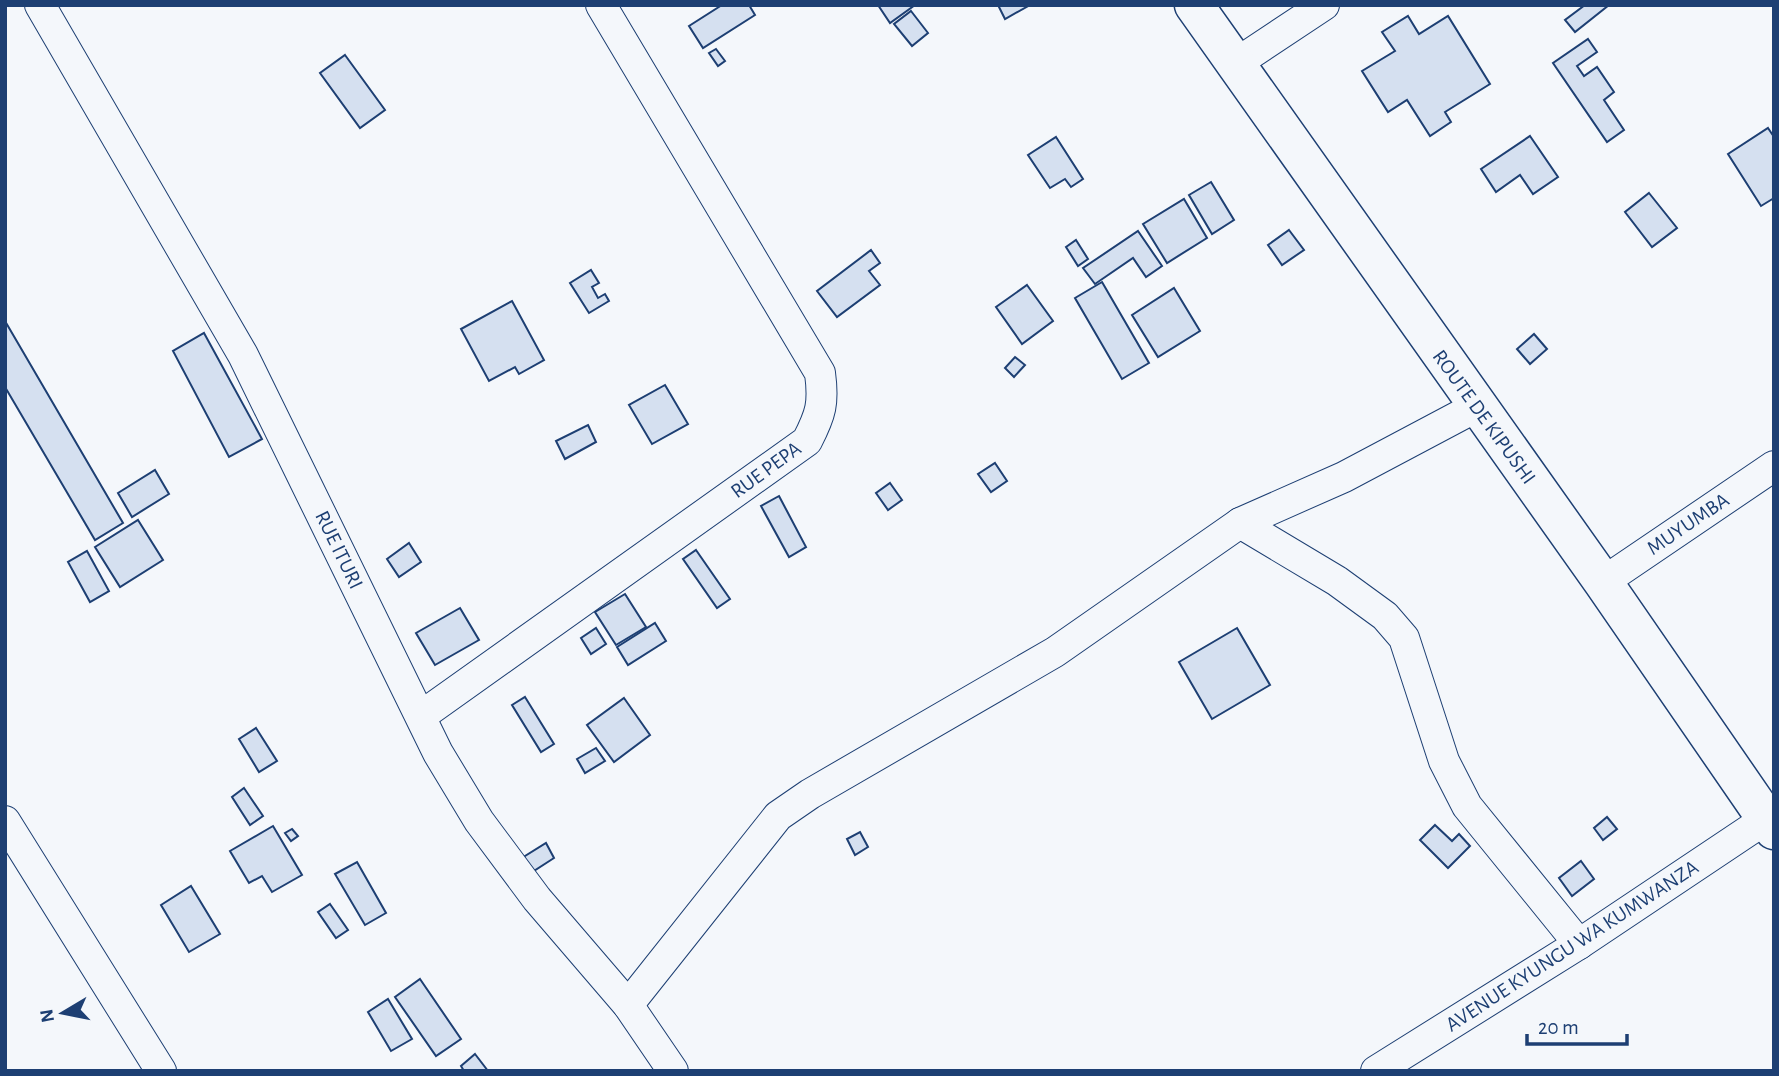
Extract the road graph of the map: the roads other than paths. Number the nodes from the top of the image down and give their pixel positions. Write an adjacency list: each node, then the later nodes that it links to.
1 (40, 5): 10 (street, RUE ITURI)
2 (601, 5): 10 (street, RUE PEPA)
3 (1194, 5): 5 (main road, ROUTE DE KIPUSHI)
4 (1324, 5): 5 (street)
5 (1234, 64): 6 (main road, ROUTE DE KIPUSHI)
6 (1476, 407): 8 (street); 9 (main road, ROUTE DE KIPUSHI)
7 (1774, 466): 9 (street, MUYUMBA)
8 (1240, 523): 13 (street); 14 (street)
9 (1603, 582): 12 (main road, ROUTE DE KIPUSHI)
10 (421, 716): 14 (street, RUE ITURI)
11 (5, 821): 15 (street)
12 (1770, 825): 13 (street, AVENUE KYUNGU WA KUMWANZA)
13 (1579, 944): 17 (street, AVENUE KYUNGU WA KUMWANZA)
14 (628, 1005): 16 (street, RUE ITURI)
15 (161, 1071)
16 (673, 1071)
17 (1376, 1071)

